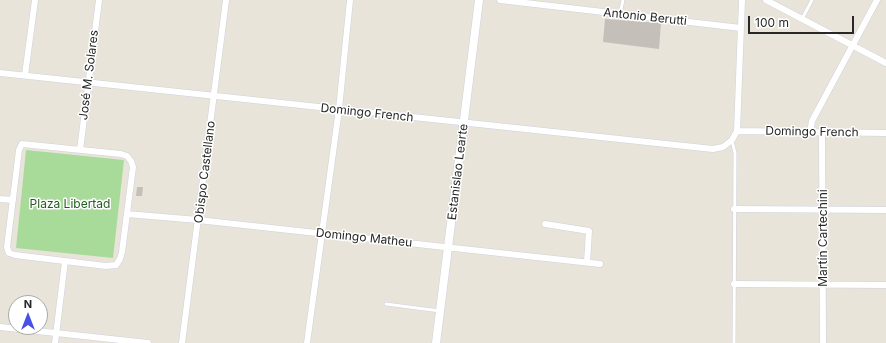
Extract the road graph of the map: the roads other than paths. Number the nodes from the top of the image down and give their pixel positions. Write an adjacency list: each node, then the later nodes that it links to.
1 (35, 0): 18 (street)
2 (99, 0): 19 (street, José M. Solares)
3 (226, 0): 20 (street, Obispo Castellano)
4 (350, 0): 21 (street)
5 (479, 0): 22 (street, Estanislao Learte)
6 (500, 0): 12 (street, Antonio Berutti)
7 (623, 0): 12 (lane)
8 (742, 0): 14 (street)
9 (766, 0): 13 (street)
10 (812, 0): 13 (lane)
11 (877, 0): 15 (street)
12 (620, 14): 14 (street, Antonio Berutti)
13 (802, 19): 15 (street)
14 (741, 28): 23 (street)
15 (853, 46): 16 (street); 24 (street)
16 (886, 62)
17 (0, 73): 18 (street, Domingo French)
18 (25, 75): 19 (street, Domingo French)
19 (88, 83): 20 (street, Domingo French); 28 (street, José M. Solares)
20 (214, 97): 21 (street, Domingo French); 35 (street, Obispo Castellano)
21 (339, 109): 22 (street, Domingo French); 37 (street)
22 (463, 124): 27 (street, Domingo French); 38 (street, Estanislao Learte)
23 (737, 132): 24 (street, Domingo French); 27 (street)
24 (810, 132): 25 (street, Domingo French)
25 (822, 133): 26 (street, Domingo French); 32 (street, Martín Cartechini)
26 (886, 133)
27 (732, 140): 31 (lane)
28 (80, 150): 30 (street); 34 (street)
29 (0, 199): 30 (street)
30 (13, 200): 39 (street)
31 (734, 209): 32 (street); 42 (lane)
32 (823, 210): 33 (street); 43 (street, Martín Cartechini)
33 (886, 210)
34 (127, 214): 35 (street, Domingo Matheu); 39 (street)
35 (198, 220): 37 (street, Domingo Matheu); 51 (street, Obispo Castellano)
36 (545, 224): 40 (street)
37 (323, 234): 38 (street, Domingo Matheu); 52 (street)
38 (449, 247): 40 (street, Domingo Matheu); 46 (street, Estanislao Learte)
39 (65, 261): 48 (street)
40 (587, 262): 41 (street, Domingo Matheu)
41 (600, 264)
42 (734, 284): 43 (street); 54 (lane)
43 (823, 284): 44 (street); 55 (street, Martín Cartechini)
44 (886, 285)
45 (386, 304): 46 (lane)
46 (440, 311): 53 (street, Estanislao Learte)
47 (0, 327): 48 (street)
48 (56, 333): 49 (street); 50 (street)
49 (55, 343)
50 (148, 343)
51 (182, 343)
52 (308, 343)
53 (436, 343)
54 (734, 343)
55 (823, 343)

